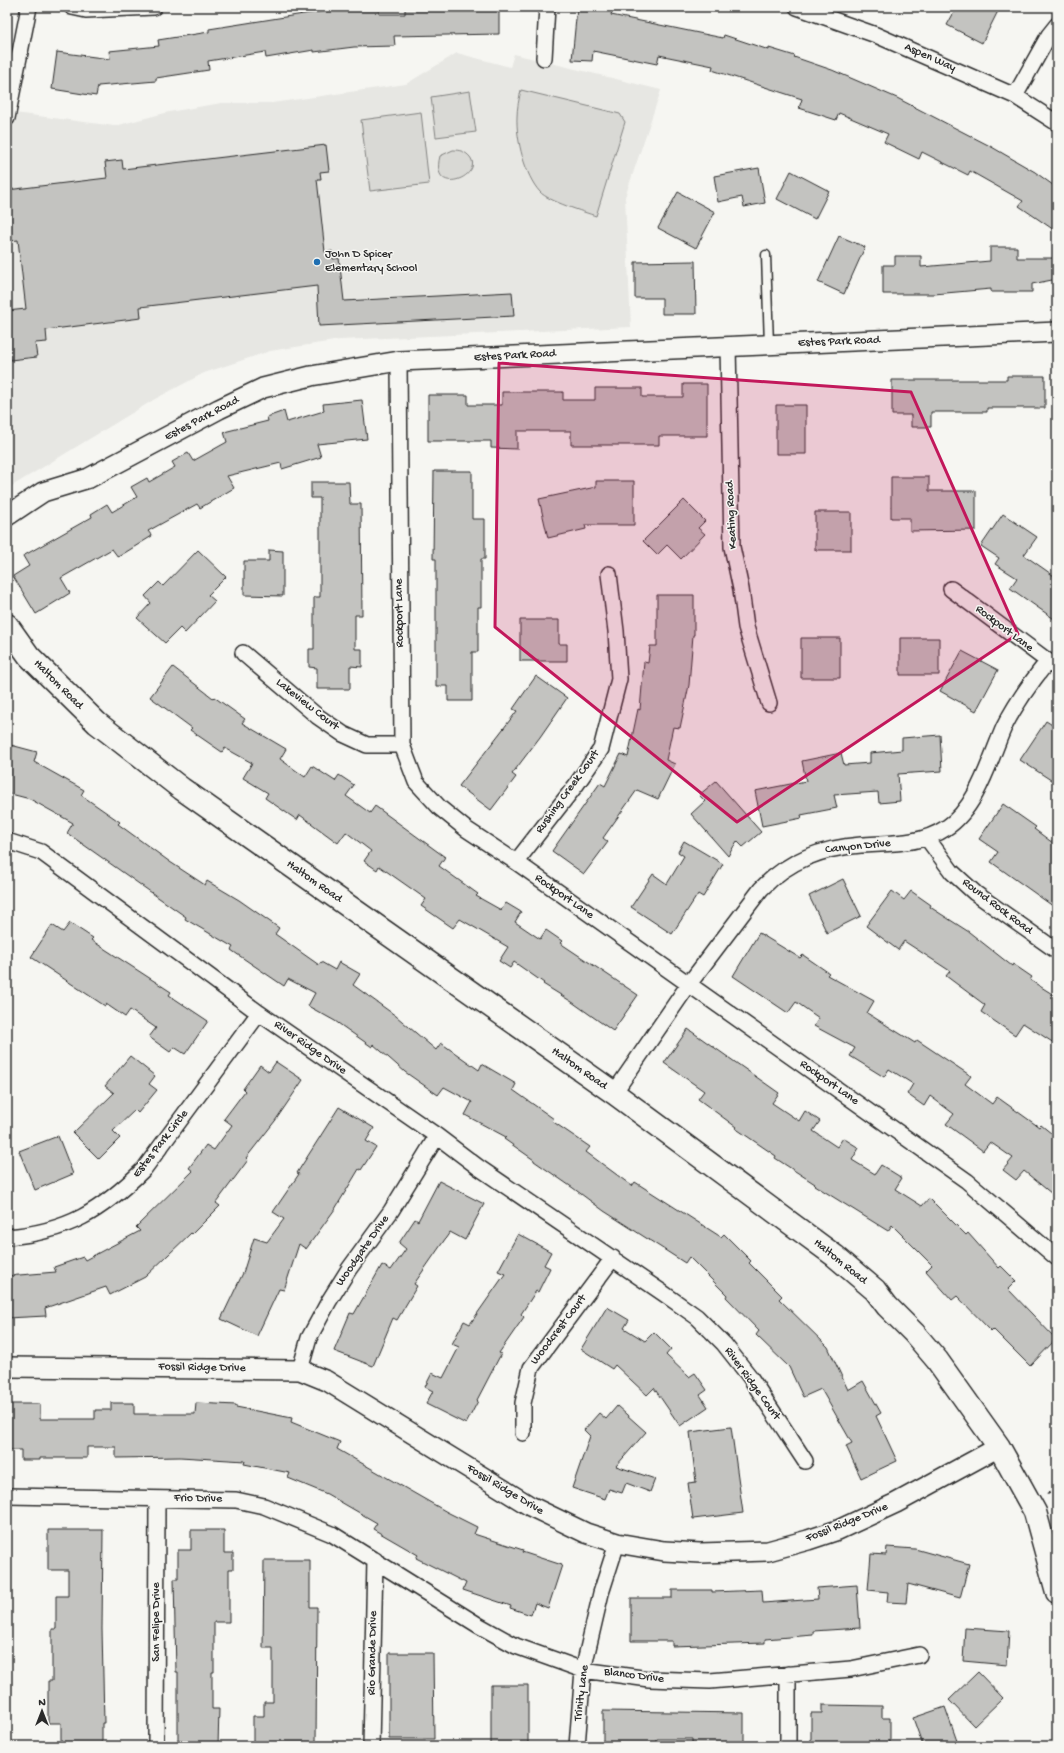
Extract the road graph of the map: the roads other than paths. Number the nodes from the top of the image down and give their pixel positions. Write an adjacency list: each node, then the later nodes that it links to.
1 (29, 7): 9 (street)
2 (154, 7): 5 (street)
3 (547, 7): 7 (street)
4 (797, 7): 8 (street, Aspen Way)
5 (81, 8)
6 (1057, 25): 8 (street)
7 (544, 58)
8 (1015, 96): 10 (street, Aspen Way)
9 (7, 118)
10 (1057, 123)
11 (766, 256): 13 (lane)
12 (1057, 332): 13 (street, Estes Park Road)
13 (769, 345): 14 (street, Estes Park Road)
14 (728, 346): 15 (street, Estes Park Road); 22 (street, Keating Road)
15 (399, 361): 16 (street, Estes Park Road); 23 (street, Rockport Lane)
16 (7, 516)
17 (609, 574): 26 (street, Rushing Creek Court)
18 (951, 589): 21 (street, Rockport Lane)
19 (7, 625): 30 (main road, Haltom Road)
20 (243, 653): 23 (street, Lakeview Court)
21 (1052, 664): 24 (street, Canyon Drive)
22 (769, 703)
23 (402, 745): 26 (street, Rockport Lane)
24 (927, 838): 27 (street, Round Rock Road); 28 (street, Canyon Drive)
25 (7, 841): 29 (street, River Ridge Drive)
26 (516, 862): 28 (street, Rockport Lane)
27 (1057, 951)
28 (690, 984): 30 (street, Canyon Drive); 34 (street, Rockport Lane)
29 (259, 1013): 31 (street, River Ridge Drive); 32 (street, Estes Park Circle)
30 (614, 1093): 38 (main road, Haltom Road)
31 (436, 1136): 33 (street, River Ridge Drive); 36 (street, Woodgate Drive)
32 (7, 1237)
33 (613, 1258): 37 (street, Woodcrest Court); 39 (street, River Ridge Court)
34 (1057, 1258)
35 (7, 1367): 36 (street, Fossil Ridge Drive)
36 (300, 1370): 42 (street, Fossil Ridge Drive)
37 (523, 1433)
38 (999, 1447): 42 (street, Fossil Ridge Drive); 44 (main road, Haltom Road)
39 (805, 1461)
40 (7, 1496): 41 (street, Frio Drive)
41 (157, 1499): 43 (street, Frio Drive); 48 (street, San Felipe Drive)
42 (617, 1543): 46 (street, Trinity Lane)
43 (375, 1560): 46 (street, Blanco Drive); 49 (street, Rio Grande Drive)
44 (1057, 1592)
45 (919, 1655): 47 (street, Blanco Drive)
46 (583, 1670): 47 (street, Blanco Drive); 50 (street, Trinity Lane)
47 (788, 1674): 51 (street)
48 (156, 1746)
49 (371, 1746)
50 (577, 1746)
51 (788, 1746)

